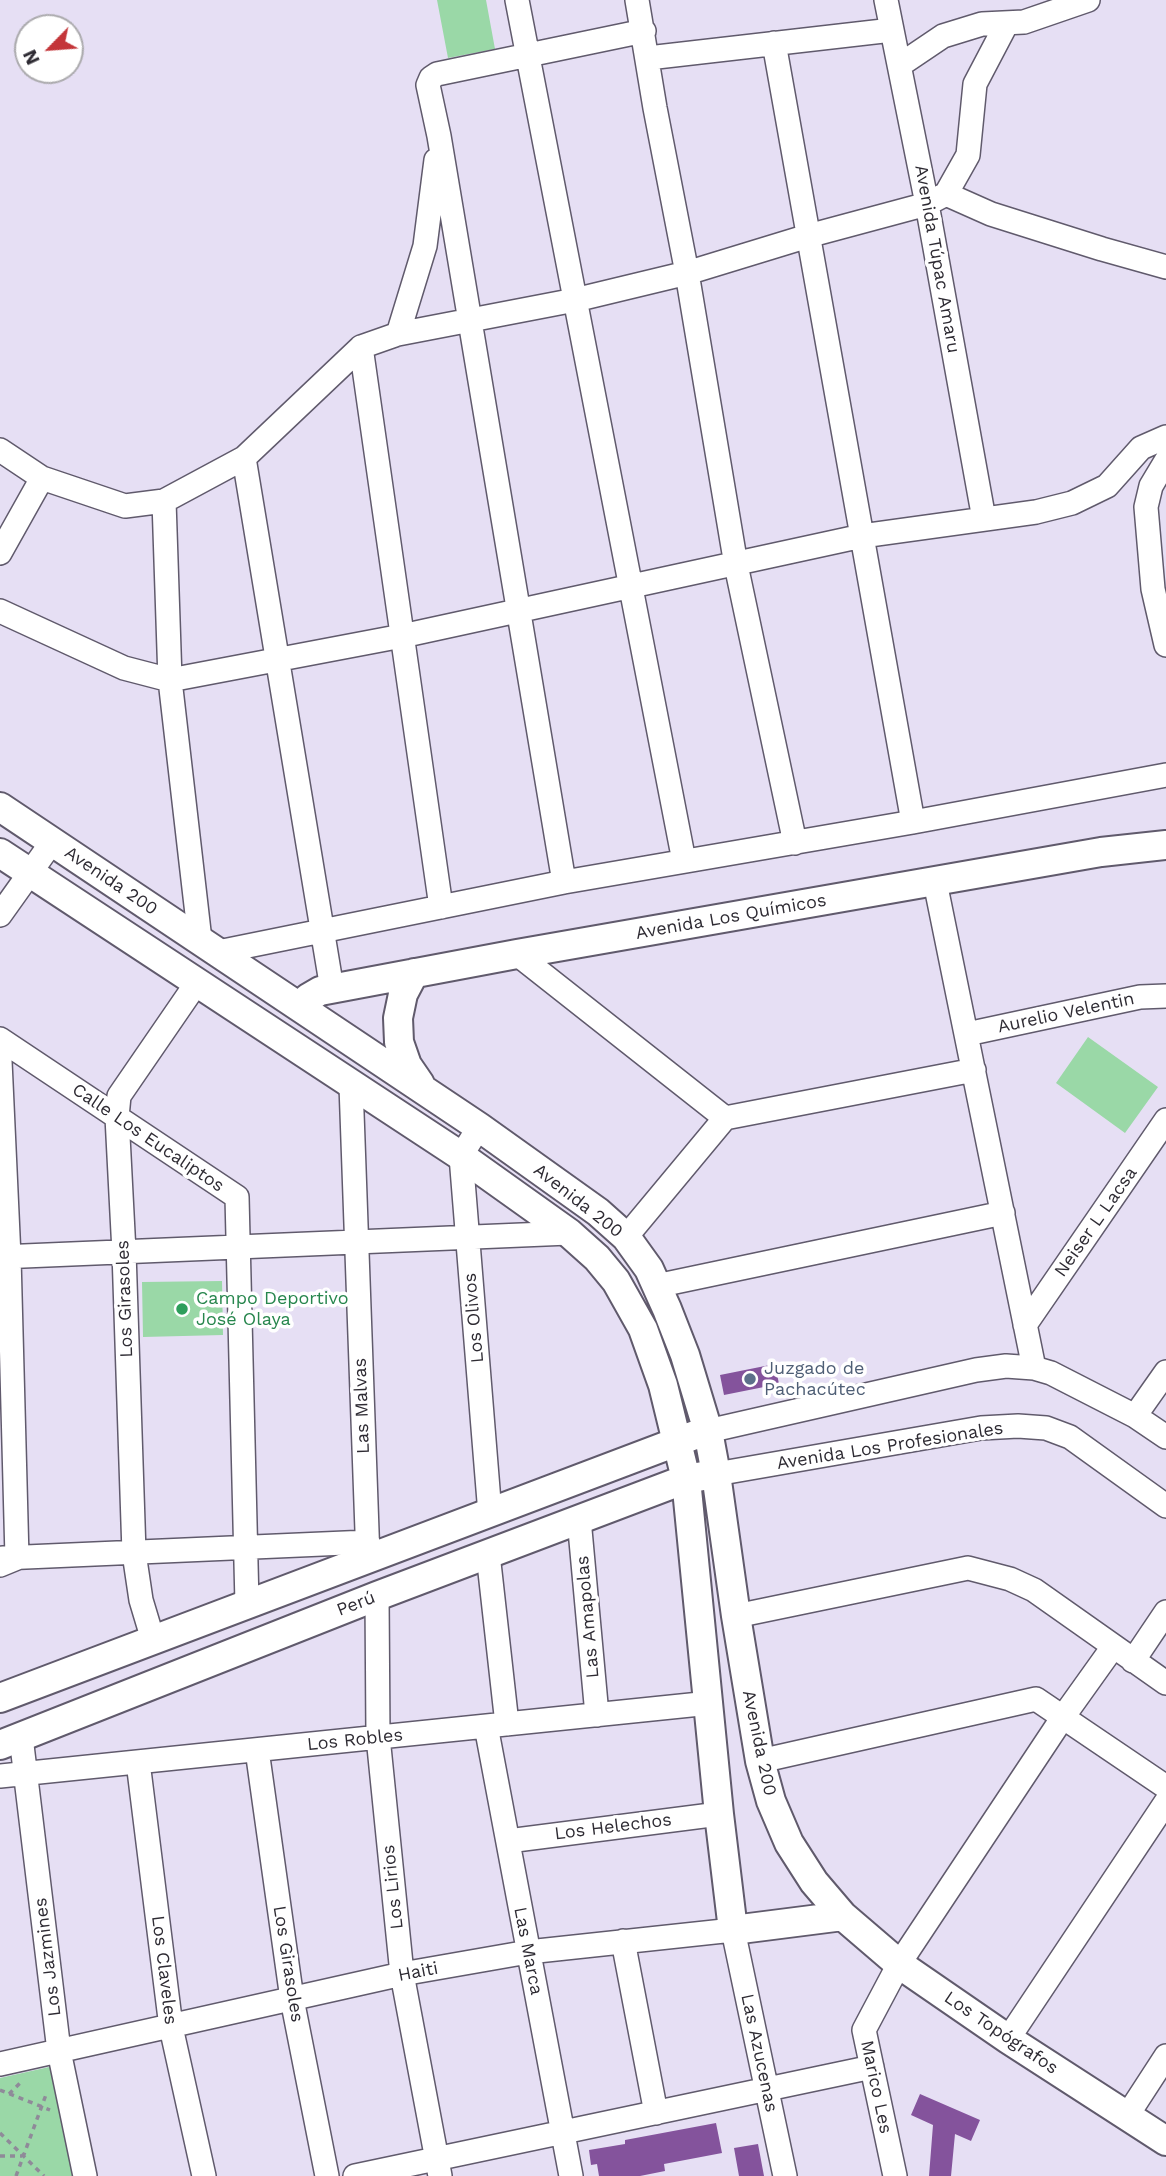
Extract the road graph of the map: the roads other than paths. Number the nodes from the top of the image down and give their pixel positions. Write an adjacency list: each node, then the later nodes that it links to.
1 (517, 0): 9 (street)
2 (638, 0): 7 (street)
3 (887, 0): 6 (street, Avenida Túpac Amaru)
4 (1088, 0): 5 (street)
5 (1016, 15): 11 (street); 13 (street)
6 (892, 30): 8 (street); 11 (street, Avenida Túpac Amaru)
7 (644, 31): 9 (street); 10 (street)
8 (774, 43): 10 (street); 14 (street)
9 (528, 56): 12 (street); 17 (street)
10 (648, 58): 16 (street)
11 (900, 65): 13 (street, Avenida Túpac Amaru)
12 (439, 136): 18 (street); 19 (street)
13 (937, 199): 14 (street); 15 (street); 28 (street, Avenida Túpac Amaru)
14 (808, 236): 16 (street); 29 (street)
15 (1166, 267)
16 (687, 272): 17 (street); 31 (street)
17 (575, 300): 18 (street); 32 (street)
18 (469, 321): 19 (street); 34 (street)
19 (398, 334): 20 (street)
20 (361, 347): 23 (street); 35 (street)
21 (1166, 437): 28 (street)
22 (0, 450): 25 (street)
23 (244, 458): 26 (street); 37 (street)
24 (1166, 461): 27 (street)
25 (42, 478): 26 (street); 30 (street)
26 (164, 500): 38 (street)
27 (1156, 511): 36 (street)
28 (984, 519): 29 (street)
29 (862, 536): 31 (street); 41 (street)
30 (0, 553)
31 (736, 565): 32 (street); 43 (street)
32 (631, 586): 34 (street); 46 (street)
33 (0, 611): 38 (street)
34 (518, 611): 35 (street); 48 (street)
35 (401, 636): 37 (street); 50 (street)
36 (1166, 645)
37 (277, 659): 38 (street); 52 (street)
38 (170, 680): 53 (street)
39 (1166, 775): 41 (street)
40 (0, 807): 42 (main road, Avenida 200)
41 (913, 822): 43 (street)
42 (52, 842): 47 (street); 53 (main road, Avenida 200)
43 (795, 843): 46 (street)
44 (1166, 845): 49 (main road, Avenida Los Químicos)
45 (0, 852): 47 (main road, Avenida 200)
46 (684, 861): 48 (street)
47 (30, 873): 51 (street); 56 (main road, Avenida 200)
48 (564, 882): 50 (street)
49 (935, 882): 54 (main road, Avenida Los Químicos); 60 (street)
50 (441, 907): 52 (street)
51 (0, 915)
52 (323, 931): 53 (street); 57 (street)
53 (209, 946): 59 (main road, Avenida 200)
54 (517, 954): 55 (main road, Avenida Los Químicos); 67 (street)
55 (414, 973): 57 (main road, Avenida Los Químicos); 65 (main road)
56 (198, 981): 64 (main road, Avenida 200); 66 (street, Los Girasoles)
57 (332, 989): 59 (main road, Avenida Los Químicos)
58 (1166, 996): 60 (street, Aurelio Velentin)
59 (303, 1007): 65 (main road, Avenida 200)
60 (967, 1034): 63 (street)
61 (0, 1039): 66 (street, Calle Los Eucaliptos)
62 (0, 1061): 78 (street)
63 (974, 1070): 67 (street); 71 (street)
64 (351, 1085): 70 (main road, Avenida 200); 75 (street, Las Malvas)
65 (423, 1090): 69 (main road, Avenida 200)
66 (117, 1117): 76 (street, Calle Los Eucaliptos); 77 (street, Los Girasoles)
67 (725, 1118): 73 (street)
68 (1166, 1120): 80 (street, Neiser L Lacsa)
69 (479, 1127): 70 (street); 73 (main road, Avenida 200)
70 (461, 1156): 72 (main road, Avenida 200); 74 (street, Los Olivos)
71 (1003, 1213): 79 (street); 80 (street)
72 (569, 1233): 74 (street); 86 (main road, Avenida 200)
73 (626, 1237): 79 (main road, Avenida 200)
74 (468, 1238): 75 (street); 90 (street, Los Olivos)
75 (355, 1243): 76 (street); 93 (street, Las Malvas)
76 (238, 1247): 77 (street); 92 (street, Calle Los Eucaliptos)
77 (124, 1252): 78 (street); 94 (street, Los Girasoles)
78 (5, 1257): 96 (street)
79 (656, 1286): 84 (main road, Avenida 200)
80 (1025, 1325): 81 (street)
81 (1034, 1368): 83 (street); 84 (street)
82 (1166, 1372): 83 (street)
83 (1136, 1416): 85 (street)
84 (708, 1432): 86 (main road); 87 (main road, Avenida 200)
85 (1166, 1437)
86 (678, 1440): 88 (main road, Avenida 200); 90 (main road)
87 (716, 1474): 88 (main road, Perú); 89 (street, Avenida Los Profesionales); 100 (main road, Avenida 200)
88 (686, 1479): 91 (main road, Perú); 108 (main road, Avenida 200)
89 (1166, 1506)
90 (490, 1514): 93 (main road)
91 (579, 1519): 95 (main road, Perú); 109 (street, Las Amapolas)
92 (246, 1548): 93 (street); 94 (street); 98 (street, Calle Los Eucaliptos)
93 (368, 1551): 98 (main road)
94 (134, 1553): 96 (street); 101 (street, Los Girasoles)
95 (488, 1553): 97 (main road, Perú); 111 (street)
96 (6, 1560)
97 (377, 1596): 106 (main road, Perú); 112 (street, Los Lirios)
98 (247, 1604): 101 (main road)
99 (1166, 1612): 104 (street)
100 (736, 1616): 102 (street); 115 (main road, Avenida 200)
101 (153, 1640): 103 (main road)
102 (1113, 1647): 104 (street); 110 (street, Marico Les)
103 (114, 1654): 106 (main road); 107 (main road)
104 (1133, 1661): 105 (street)
105 (1166, 1683)
106 (130, 1693): 113 (main road, Perú)
107 (0, 1698)
108 (710, 1703): 109 (street, Los Robles); 121 (main road, Avenida 200)
109 (597, 1715): 111 (street, Los Robles)
110 (1063, 1717): 115 (street); 119 (street); 127 (street, Marico Les)
111 (496, 1725): 112 (street, Los Robles); 122 (street, Las Marca)
112 (378, 1737): 114 (street, Los Robles); 128 (street, Los Lirios)
113 (11, 1741): 117 (street, Los Jazmines)
114 (257, 1750): 116 (street, Los Robles); 129 (street, Los Girasoles)
115 (760, 1761): 123 (main road, Avenida 200)
116 (138, 1762): 117 (street, Los Robles); 130 (street, Los Claveles)
117 (27, 1773): 118 (street, Los Robles); 132 (street, Los Jazmines)
118 (0, 1776)
119 (1166, 1787)
120 (1166, 1802): 131 (street)
121 (719, 1814): 122 (street, Los Helechos); 124 (main road, Avenida 200)
122 (508, 1840): 126 (street, Las Marca)
123 (843, 1916): 124 (main road, Haiti); 127 (main road, Los Topógrafos)
124 (733, 1930): 125 (street, Haiti); 136 (street, Las Azucenas)
125 (623, 1941): 126 (street, Haiti); 137 (street)
126 (528, 1952): 128 (street, Haiti); 139 (street, Las Marca)
127 (899, 1964): 131 (main road, Los Topógrafos); 135 (street, Marico Les)
128 (402, 1974): 129 (street, Haiti); 141 (street, Los Lirios)
129 (292, 1999): 130 (street, Haiti); 144 (street, Los Girasoles)
130 (172, 2027): 132 (street, Haiti); 143 (street, Los Claveles)
131 (1008, 2039): 138 (main road, Los Topógrafos)
132 (59, 2051): 134 (street, Haiti); 142 (street, Los Jazmines)
133 (1166, 2056): 138 (street)
134 (0, 2064)
135 (872, 2067): 136 (street); 148 (street, Marico Les)
136 (767, 2090): 137 (street); 147 (street, Las Azucenas)
137 (656, 2113): 139 (street)
138 (1127, 2116): 140 (main road, Los Topógrafos)
139 (563, 2132): 141 (street); 146 (street, Las Marca)
140 (1166, 2141)
141 (438, 2168): 145 (street)
142 (85, 2176)
143 (204, 2176)
144 (327, 2176)
145 (355, 2176)
146 (571, 2176)
147 (785, 2176)
148 (895, 2176)

